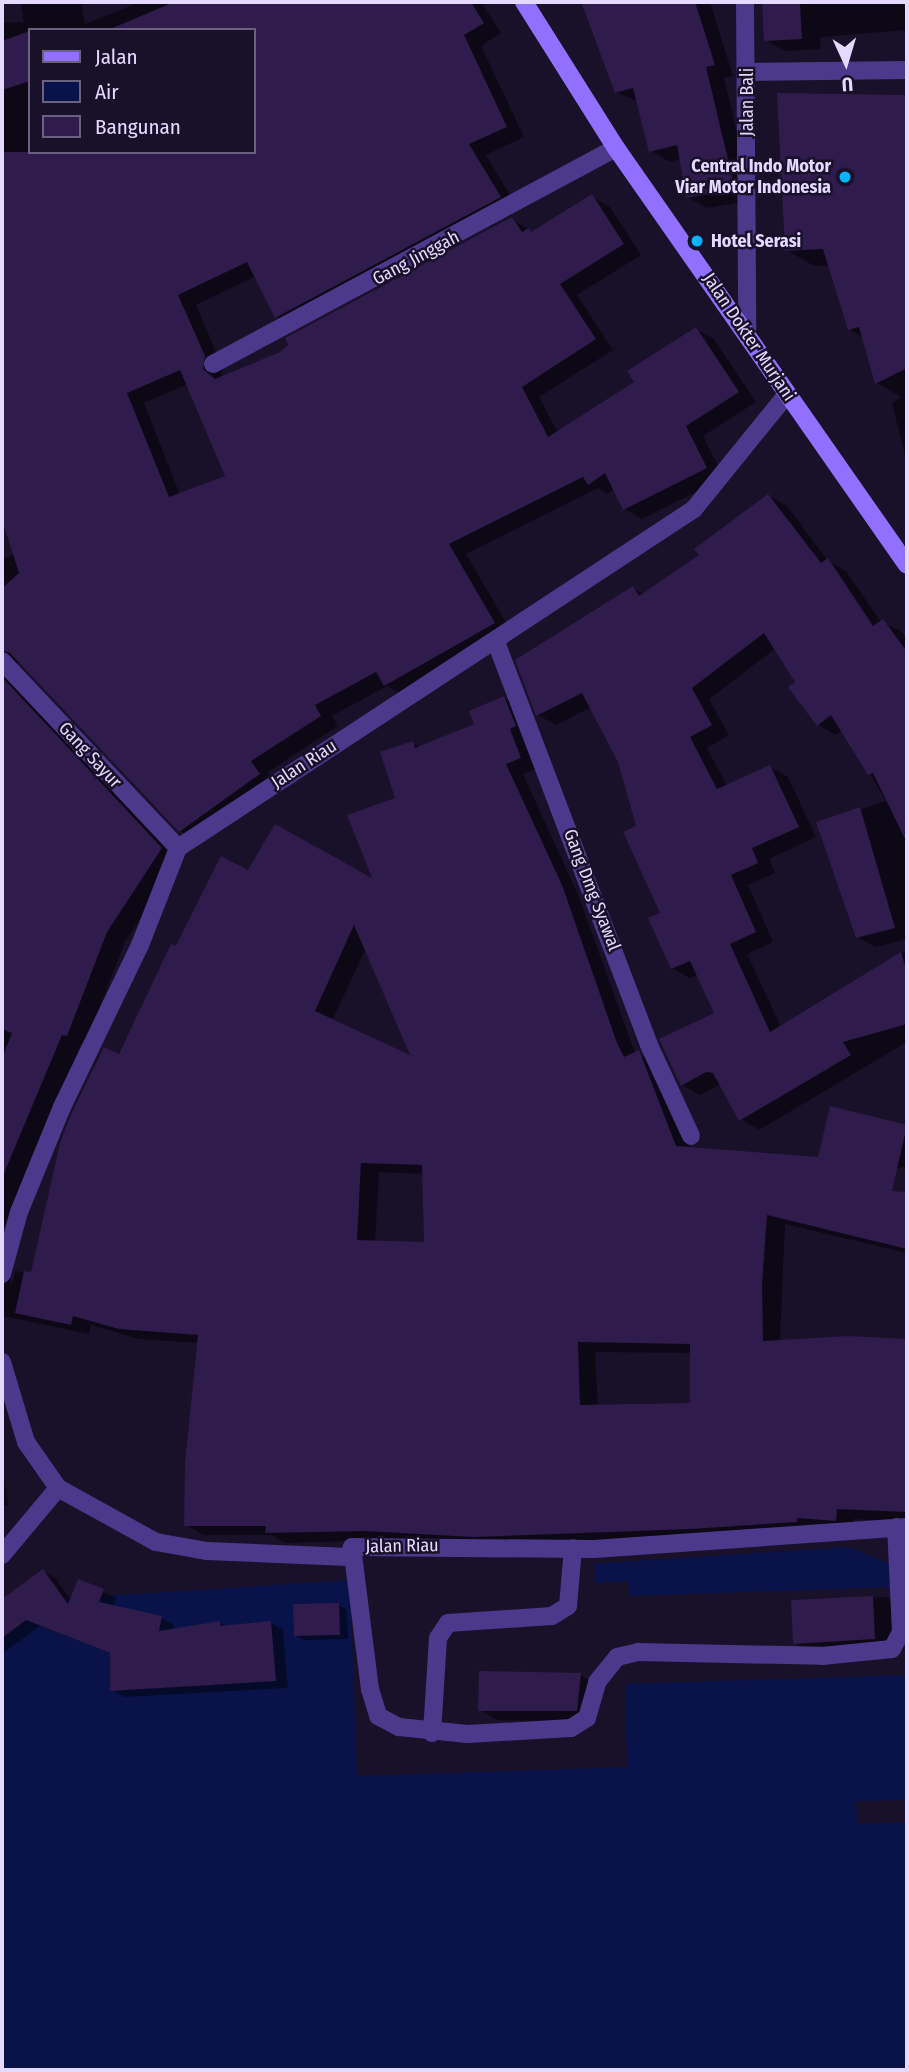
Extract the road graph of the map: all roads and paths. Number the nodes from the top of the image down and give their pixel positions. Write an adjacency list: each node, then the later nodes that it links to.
1 (524, 2): 5 (street, Jalan Dokter Murjani)
2 (745, 2): 4 (street, Jalan Bali)
3 (907, 70): 4 (street)
4 (747, 72): 6 (street, Jalan Bali)
5 (616, 148): 6 (street, Jalan Dokter Murjani); 7 (street, Gang Jinggah)
6 (747, 329): 8 (street, Jalan Dokter Murjani)
7 (213, 364)
8 (787, 394): 9 (street, Jalan Dokter Murjani); 10 (street, Jalan Riau)
9 (907, 565)
10 (496, 642): 12 (street, Jalan Riau); 13 (street, Gang Dmg Syawal)
11 (2, 661): 12 (street, Gang Sayur)
12 (178, 848): 14 (street)
13 (691, 1136)
14 (10, 1211): 15 (street)
15 (2, 1274)
16 (2, 1362): 17 (street, Jalan Riau)
17 (58, 1488): 19 (street, Jalan Riau); 21 (street)
18 (902, 1527): 20 (street, Jalan Riau); 22 (street)
19 (352, 1547): 20 (street, Jalan Riau); 22 (street)
20 (573, 1548): 22 (street)
21 (2, 1555)
22 (432, 1733)

